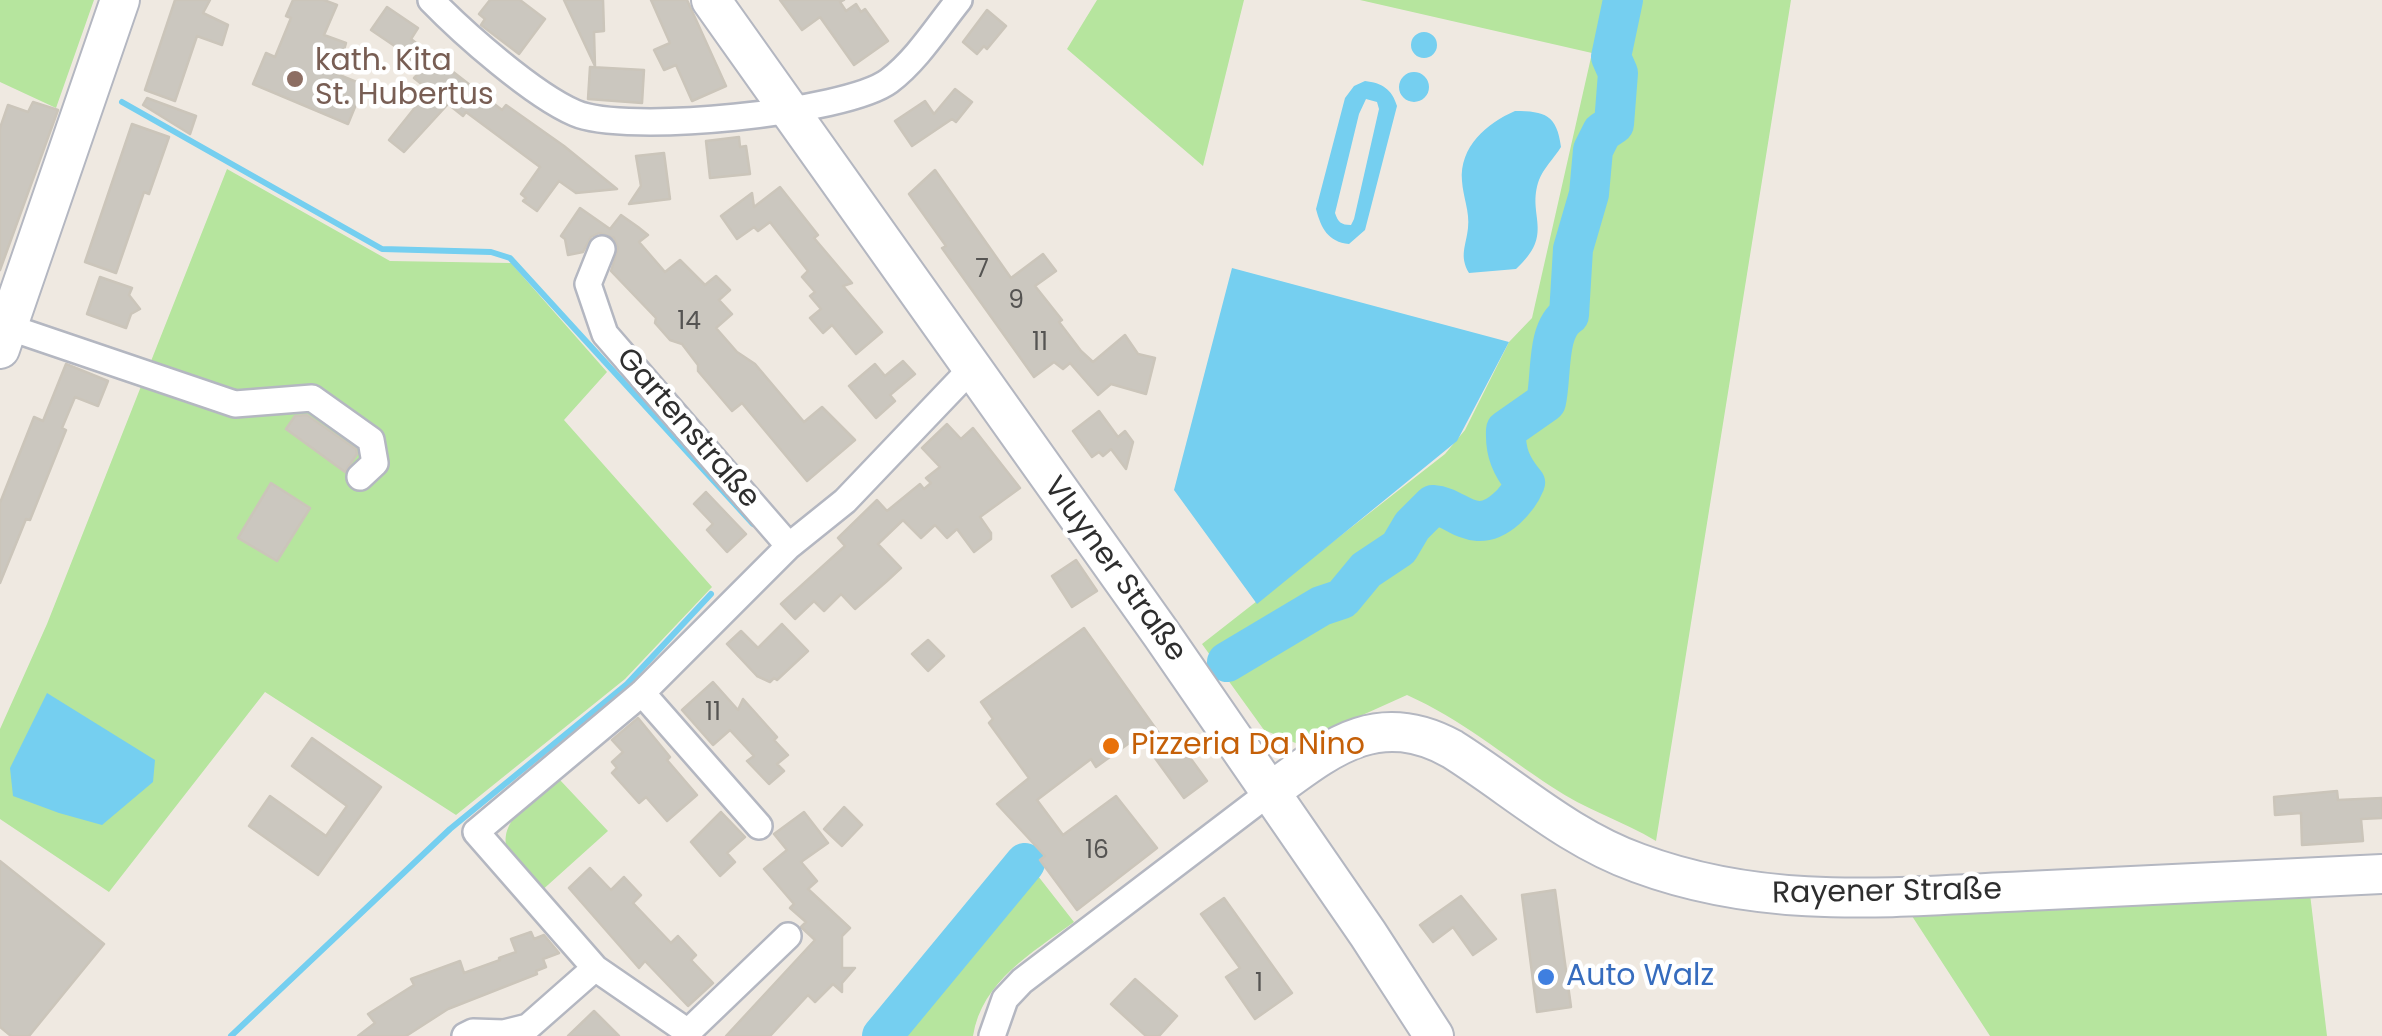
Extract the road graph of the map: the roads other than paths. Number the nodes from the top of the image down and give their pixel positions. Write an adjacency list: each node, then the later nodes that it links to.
1 (120, 0): 7 (main road)
2 (431, 0): 5 (street)
3 (712, 0): 5 (main road, Vluyner Straße)
4 (960, 0): 5 (street)
5 (786, 109): 8 (main road, Vluyner Straße)
6 (602, 249): 10 (street, Gartenstraße)
7 (6, 320): 9 (street)
8 (970, 369): 10 (street); 12 (main road, Vluyner Straße)
9 (360, 477)
10 (789, 546): 11 (street)
11 (642, 693): 13 (street); 16 (street)
12 (1270, 792): 14 (main road, Rayener Straße); 20 (street); 21 (main road, Vluyner Straße)
13 (760, 826)
14 (2382, 874)
15 (788, 936): 18 (street)
16 (595, 968): 17 (street); 18 (street)
17 (505, 1034): 19 (street)
18 (687, 1034)
19 (465, 1036)
20 (992, 1036)
21 (1434, 1036)

